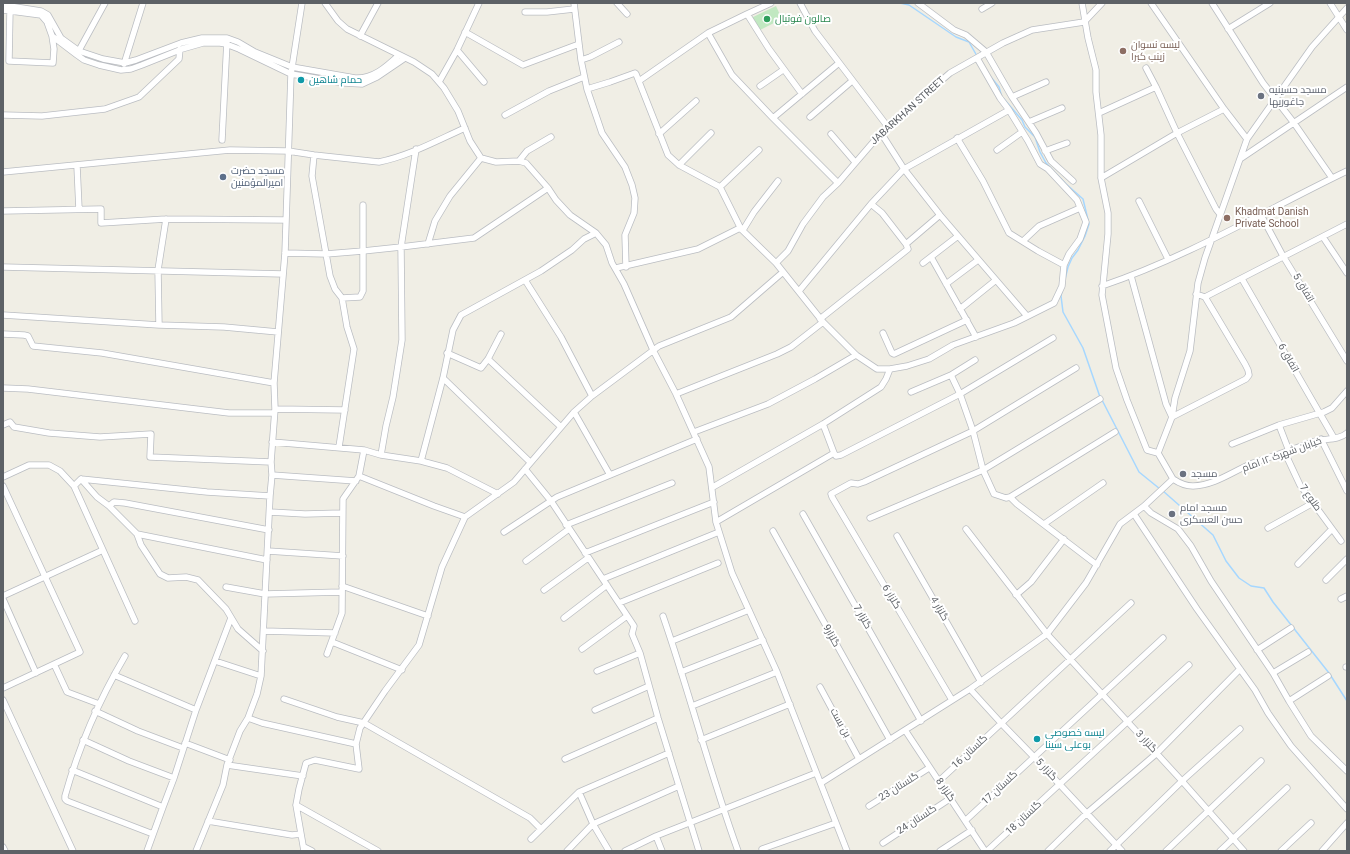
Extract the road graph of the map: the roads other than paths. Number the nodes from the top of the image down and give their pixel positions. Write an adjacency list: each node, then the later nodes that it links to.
1 (39, 3): 25 (street)
2 (105, 3): 44 (street)
3 (144, 3): 50 (street)
4 (302, 3): 52 (street)
5 (325, 3): 37 (street)
6 (378, 3): 37 (street)
7 (479, 3): 34 (street)
8 (617, 3): 27 (street)
9 (771, 3): 28 (street)
10 (800, 3): 51 (street)
11 (918, 3): 43 (street)
12 (992, 3): 22 (street)
13 (1082, 3): 30 (street)
14 (1102, 3): 30 (street)
15 (1151, 3): 72 (street)
16 (1212, 3): 31 (street)
17 (1270, 3): 31 (street)
18 (1330, 3): 29 (street)
19 (3, 5): 25 (street)
20 (574, 6): 26 (street); 40 (street)
21 (1347, 8): 29 (street)
22 (982, 9)
23 (3, 10): 24 (street)
24 (10, 10): 36 (street); 36 (street)
25 (34, 10): 32 (street)
26 (525, 12)
27 (627, 14)
28 (747, 14): 35 (street); 55 (street)
29 (1339, 16): 33 (street); 69 (street)
30 (1084, 22): 43 (street, JABARKHAN STREET); 74 (street)
31 (1228, 28): 69 (street)
32 (56, 30): 36 (street); 44 (street)
33 (1347, 30)
34 (465, 32): 40 (street); 42 (street)
35 (708, 34): 58 (street); 78 (street)
36 (52, 36): 44 (street)
37 (360, 36): 46 (street)
38 (227, 41): 41 (street); 45 (street); 92 (street)
39 (619, 42): 49 (street)
40 (579, 44): 49 (street)
41 (181, 47): 50 (street); 54 (street); 75 (street)
42 (457, 50): 60 (street); 61 (street)
43 (986, 52): 48 (street, JABARKHAN STREET); 68 (street)
44 (78, 53): 50 (street); 54 (street)
45 (254, 54): 52 (street); 56 (street)
46 (399, 55): 47 (street); 52 (street)
47 (405, 58): 56 (street); 60 (street)
48 (977, 58): 73 (street); 81 (street, JABARKHAN STREET)
49 (581, 60): 57 (street)
50 (125, 62): 54 (street)
51 (839, 63): 59 (street); 67 (street)
52 (292, 68): 56 (street)
53 (1146, 68): 64 (street)
54 (121, 70)
55 (783, 70): 63 (street); 67 (street)
56 (291, 74): 97 (street)
57 (584, 77): 66 (street); 76 (street)
58 (639, 80): 66 (street); 87 (street)
59 (852, 81): 77 (street); 81 (street)
60 (439, 82): 82 (street)
61 (484, 82)
62 (1046, 82): 68 (street)
63 (760, 86)
64 (1156, 87): 74 (street); 86 (street)
65 (1347, 87): 80 (street)
66 (586, 89): 148 (street)
67 (802, 94): 78 (street)
68 (1012, 97): 79 (street)
69 (1276, 98): 80 (street); 91 (street)
70 (696, 101): 87 (street)
71 (1062, 108): 79 (street)
72 (1224, 109): 86 (street); 91 (street)
73 (1009, 110): 83 (street); 90 (street)
74 (1099, 113): 109 (street)
75 (3, 115)
76 (505, 115)
77 (810, 117)
78 (773, 118): 113 (street)
79 (1029, 122): 98 (street)
80 (1294, 123): 101 (street); 110 (street)
81 (888, 127): 85 (street, JABARKHAN STREET)
82 (465, 128): 94 (street); 100 (street)
83 (1022, 132): 96 (street); 119 (street)
84 (711, 133): 105 (street)
85 (881, 133): 103 (street, JABARKHAN STREET); 106 (street)
86 (1177, 133): 109 (street); 122 (street)
87 (660, 134): 105 (street)
88 (831, 134): 103 (street)
89 (552, 138): 102 (street)
90 (957, 138): 106 (street); 133 (street)
91 (1247, 139): 101 (street)
92 (222, 140)
93 (1067, 142): 98 (street)
94 (416, 149): 99 (street); 136 (street)
95 (759, 150): 114 (street)
96 (997, 150)
97 (288, 151): 99 (street); 104 (street); 126 (street)
98 (1045, 151): 112 (street)
99 (314, 155): 139 (street)
100 (482, 158): 102 (street); 134 (street)
101 (1239, 160): 122 (street)
102 (519, 161): 115 (street)
103 (855, 162): 113 (street, JABARKHAN STREET)
104 (77, 166): 108 (street); 120 (street)
105 (680, 166): 114 (street)
106 (904, 168): 117 (street); 123 (street)
107 (1347, 171): 110 (street)
108 (3, 172)
109 (1101, 178): 159 (street)
110 (1332, 178): 124 (street)
111 (778, 181): 128 (street)
112 (1073, 181)
113 (838, 183): 144 (street, JABARKHAN STREET)
114 (720, 187): 128 (street)
115 (548, 188): 129 (street); 134 (street)
116 (1139, 201): 142 (street)
117 (871, 204): 135 (street); 160 (street)
118 (363, 205): 137 (street)
119 (1080, 208): 133 (street); 146 (street)
120 (79, 209): 121 (street); 125 (street)
121 (3, 211)
122 (1220, 214): 132 (street)
123 (940, 215): 130 (street); 135 (street)
124 (1261, 215): 132 (street); 140 (street, اتفاق 5)
125 (166, 219): 126 (street); 150 (street)
126 (286, 220): 138 (street)
127 (1347, 224): 131 (street)
128 (742, 229): 144 (street); 148 (street)
129 (596, 233): 149 (street); 156 (street)
130 (958, 236): 141 (street); 143 (street)
131 (1323, 237): 140 (street); 152 (street)
132 (1212, 239): 142 (street); 161 (street)
133 (1023, 241): 146 (street)
134 (428, 244): 136 (street)
135 (906, 244): 168 (street)
136 (401, 247): 137 (street); 217 (street)
137 (363, 251): 139 (street); 163 (street)
138 (285, 253): 139 (street); 153 (street)
139 (326, 254): 163 (street)
140 (1283, 256): 155 (street); 181 (street, اتفاق 5)
141 (931, 257): 145 (street); 158 (street)
142 (1168, 259): 154 (street)
143 (978, 260): 157 (street); 158 (street)
144 (776, 263): 151 (street)
145 (923, 263)
146 (1064, 265): 166 (street)
147 (3, 267): 150 (street)
148 (626, 267): 149 (street)
149 (616, 268): 176 (street)
150 (158, 270): 153 (street); 169 (street)
151 (783, 272): 160 (street); 176 (street)
152 (1347, 273)
153 (283, 274): 170 (street)
154 (1131, 276): 159 (street); 198 (street)
155 (1242, 278): 162 (street); 197 (street, اتفاق 6)
156 (525, 280): 177 (street); 192 (street)
157 (996, 280): 164 (street); 166 (street)
158 (946, 284): 164 (street)
159 (1102, 286): 216 (street)
160 (799, 291): 168 (street)
161 (1196, 294): 162 (street); 198 (street)
162 (1206, 297): 198 (street)
163 (342, 298): 194 (street)
164 (960, 309): 167 (street)
165 (3, 315): 169 (street)
166 (1027, 316): 174 (street)
167 (967, 320): 171 (street); 174 (street)
168 (822, 321): 178 (street); 190 (street)
169 (159, 325): 170 (street)
170 (278, 332): 186 (street)
171 (883, 333)
172 (3, 334): 186 (street)
173 (501, 334): 179 (street)
174 (976, 337): 183 (street)
175 (1053, 338): 191 (street)
176 (653, 350): 190 (street); 192 (street)
177 (447, 353): 179 (street); 185 (street)
178 (856, 355): 183 (street); 204 (street)
179 (488, 359): 202 (street)
180 (975, 360): 184 (street)
181 (1347, 361)
182 (1076, 368): 203 (street)
183 (890, 369): 199 (street)
184 (951, 375): 189 (street); 191 (street)
185 (443, 378): 218 (street); 220 (street)
186 (274, 383): 195 (street)
187 (3, 388): 195 (street)
188 (1347, 391): 197 (street)
189 (911, 392)
190 (676, 394): 204 (street)
191 (960, 394): 203 (street); 215 (street)
192 (592, 396): 196 (street)
193 (1100, 399): 222 (street)
194 (345, 410): 195 (street); 212 (street)
195 (274, 411): 210 (street)
196 (574, 412): 202 (street); 224 (street)
197 (1319, 413): 201 (street); 207 (street, اتفاق 6)
198 (1172, 417): 216 (street)
199 (823, 424): 215 (street); 233 (street)
200 (3, 425): 219 (street)
201 (1279, 425): 211 (street); 214 (street, طلوع 7)
202 (562, 428): 220 (street)
203 (973, 431): 222 (street); 332 (street, گلزار 6)
204 (694, 432): 208 (street)
205 (1115, 432): 237 (street)
206 (1347, 433): 207 (street, خیابان شهرک ۱۲ امام)
207 (1334, 438): 209 (street, خیابان شهرک ۱۲ امام)
208 (697, 439): 224 (street); 233 (street)
209 (1321, 439): 214 (street, خیابان شهرک ۱۲ امام); 234 (street)
210 (272, 442): 212 (street); 219 (street)
211 (1232, 444)
212 (339, 447): 213 (street)
213 (364, 450): 217 (street); 227 (street)
214 (1287, 452): 228 (street, خیابان شهرک ۱۲ امام); 240 (street, طلوع 7)
215 (834, 453): 249 (street)
216 (1158, 453): 228 (street)
217 (381, 454): 218 (street)
218 (421, 461): 235 (street)
219 (271, 462): 223 (street)
220 (530, 462): 221 (street)
221 (525, 468): 235 (street); 238 (street)
222 (983, 470): 237 (street); 248 (street)
223 (272, 475): 227 (street); 236 (street)
224 (610, 475): 238 (street)
225 (3, 477): 232 (street)
226 (81, 479): 232 (street); 236 (street); 241 (street)
227 (357, 479): 244 (street); 247 (street)
228 (1173, 479): 242 (street)
229 (1103, 482): 250 (street)
230 (672, 484): 251 (street)
231 (3, 486): 273 (street)
232 (74, 486): 263 (street)
233 (712, 487): 239 (street)
234 (1347, 491)
235 (498, 494): 247 (street)
236 (270, 496): 243 (street)
237 (1010, 497): 250 (street)
238 (551, 501): 251 (street); 257 (street)
239 (714, 502): 249 (street); 265 (street)
240 (1313, 503): 252 (street); 255 (street, طلوع 7)
241 (108, 506): 254 (street); 259 (street)
242 (1144, 506): 246 (street); 304 (street)
243 (270, 512): 244 (street); 254 (street)
244 (342, 513): 266 (street)
245 (804, 514): 342 (street, گلزار 7)
246 (1134, 514): 272 (street); 314 (street)
247 (465, 517): 289 (street)
248 (870, 518)
249 (716, 522): 258 (street)
250 (1044, 524): 261 (street)
251 (568, 527): 265 (street); 269 (street)
252 (1268, 528)
253 (966, 529): 281 (street, گلزار 3)
254 (269, 530): 264 (street)
255 (1332, 530): 262 (street, طلوع 7); 271 (street)
256 (773, 531): 350 (street, گلزار9)
257 (504, 532)
258 (719, 532): 274 (street); 288 (street)
259 (137, 534): 268 (street); 292 (street)
260 (897, 536): 324 (street, گلزار 4)
261 (1064, 539): 272 (street); 281 (street)
262 (1341, 541)
263 (102, 550): 273 (street); 294 (street)
264 (268, 551): 266 (street); 268 (street)
265 (587, 555): 274 (street); 279 (street)
266 (343, 556): 278 (street)
267 (1347, 559): 275 (street)
268 (267, 560): 280 (street)
269 (526, 561)
270 (718, 563): 286 (street)
271 (1298, 564)
272 (1097, 565): 298 (street)
273 (45, 576): 282 (street); 312 (street)
274 (603, 579): 276 (street)
275 (1326, 580)
276 (607, 586): 286 (street); 293 (street)
277 (226, 587): 280 (street)
278 (342, 589): 280 (street); 289 (street); 297 (street)
279 (544, 590)
280 (265, 594): 296 (street)
281 (1016, 595): 298 (street, گلزار 3)
282 (3, 596)
283 (1347, 596): 285 (street)
284 (3, 599): 319 (street)
285 (1341, 599)
286 (619, 603): 290 (street)
287 (1131, 603): 311 (street, گلستان 16)
288 (749, 610): 300 (street); 302 (street)
289 (428, 616): 315 (street)
290 (627, 616): 303 (street); 307 (street)
291 (663, 616): 302 (street)
292 (232, 618): 305 (street); 310 (street)
293 (564, 618)
294 (135, 621)
295 (1291, 628): 304 (street)
296 (264, 631): 297 (street); 305 (street)
297 (335, 633): 301 (street)
298 (1047, 634): 311 (street, گلزار 3); 324 (street)
299 (1163, 638): 329 (street, گلستان 17)
300 (763, 640): 317 (street); 318 (street)
301 (332, 642): 308 (street); 315 (street)
302 (672, 642): 317 (street)
303 (582, 649)
304 (1257, 650): 320 (street)
305 (263, 651): 322 (street)
306 (1308, 652): 320 (street)
307 (640, 653): 316 (street); 325 (street)
308 (327, 654)
309 (125, 656): 321 (street)
310 (215, 660): 322 (street); 337 (street)
311 (1070, 660): 329 (street, گلزار 3); 345 (street, گلستان 16)
312 (54, 664): 319 (street); 334 (street)
313 (1189, 665): 343 (street, گلستان 18)
314 (1240, 669): 354 (street); 378 (street)
315 (402, 670): 344 (street)
316 (597, 671)
317 (681, 672): 336 (street)
318 (777, 672): 335 (street); 336 (street)
319 (36, 673): 327 (street)
320 (1273, 673): 333 (street)
321 (114, 675): 334 (street); 337 (street)
322 (261, 676): 340 (street)
323 (1328, 676): 333 (street)
324 (982, 682): 328 (street)
325 (649, 686): 338 (street); 341 (street)
326 (820, 686): 357 (street, بن بست)
327 (3, 688)
328 (970, 689): 332 (street); 345 (street, گلزار 5)
329 (1102, 695): 343 (street, گلزار 3); 355 (street, گلستان 17)
330 (284, 699): 344 (street)
331 (3, 700): 402 (street)
332 (952, 700): 342 (street)
333 (1289, 701): 362 (street)
334 (98, 704): 339 (street)
335 (790, 704): 349 (street); 363 (street)
336 (692, 706): 349 (street)
337 (196, 710): 352 (street)
338 (595, 710)
339 (95, 711): 348 (street); 352 (street)
340 (248, 718): 351 (street); 359 (street)
341 (658, 718): 353 (street); 356 (street)
342 (921, 721): 347 (street)
343 (1127, 722): 354 (street, گلزار 3); 369 (street, گلستان 18)
344 (364, 723): 351 (street); 388 (street)
345 (1001, 724): 355 (street, گلزار 5); 366 (street, گلستان 16)
346 (1240, 729): 367 (street)
347 (905, 730): 350 (street); 360 (street, گلزار 8)
348 (83, 740): 361 (street); 365 (street)
349 (701, 740): 377 (street)
350 (890, 740): 357 (street)
351 (356, 744): 364 (street)
352 (184, 745): 359 (street); 365 (street)
353 (669, 753): 370 (street); 372 (street)
354 (1156, 754): 367 (street, گلزار 3); 380 (street)
355 (1034, 756): 369 (street, گلزار 5); 381 (street, گلستان 17)
356 (565, 759)
357 (860, 759): 368 (street)
358 (1261, 761): 379 (street)
359 (229, 763): 364 (street); 382 (street)
360 (929, 768): 366 (street, گلزار 8); 375 (street, گلستان 23)
361 (72, 770): 376 (street); 390 (street)
362 (1347, 771)
363 (816, 773): 368 (street); 377 (street)
364 (303, 776): 374 (street)
365 (174, 778): 376 (street)
366 (939, 781): 373 (street, گلزار 8)
367 (1182, 781): 379 (street, گلزار 3); 396 (street)
368 (821, 783): 384 (street)
369 (1060, 784): 380 (street, گلزار 5); 415 (street, گلستان 18)
370 (679, 786): 383 (street); 386 (street)
371 (1287, 788): 394 (street)
372 (579, 792): 386 (street); 388 (street)
373 (951, 798): 381 (street, گلزار 8); 395 (street, گلستان 24)
374 (296, 805): 391 (street); 406 (street)
375 (869, 806)
376 (163, 807): 390 (street)
377 (723, 809): 383 (street); 412 (street)
378 (1347, 809)
379 (1209, 811): 394 (street, گلزار 3); 419 (street)
380 (1087, 813): 396 (street, گلزار 5); 416 (street)
381 (966, 820): 389 (street, گلزار 8)
382 (208, 821): 391 (street); 404 (street)
383 (690, 822): 392 (street); 411 (street)
384 (836, 822): 400 (street); 413 (street)
385 (1311, 823): 397 (street)
386 (594, 824): 407 (street); 408 (street)
387 (1347, 824): 424 (street)
388 (541, 829): 393 (street)
389 (972, 830): 414 (street); 415 (street, گلزار 8)
390 (153, 834): 403 (street)
391 (301, 834): 399 (street)
392 (656, 836): 409 (street); 410 (street)
393 (531, 839)
394 (1233, 839): 420 (street); 421 (street, گلزار 3)
395 (883, 843)
396 (1116, 845): 417 (street); 418 (street, گلزار 5)
397 (1288, 845): 422 (street); 423 (street)
398 (3, 847): 401 (street)
399 (304, 849): 405 (street)
400 (762, 849)
401 (5, 851)
402 (73, 851)
403 (147, 851)
404 (196, 851)
405 (312, 851)
406 (378, 851)
407 (567, 851)
408 (609, 851)
409 (625, 851)
410 (662, 851)
411 (699, 851)
412 (738, 851)
413 (847, 851)
414 (940, 851)
415 (986, 851)
416 (1048, 851)
417 (1110, 851)
418 (1122, 851)
419 (1166, 851)
420 (1220, 851)
421 (1244, 851)
422 (1281, 851)
423 (1293, 851)
424 (1322, 851)

